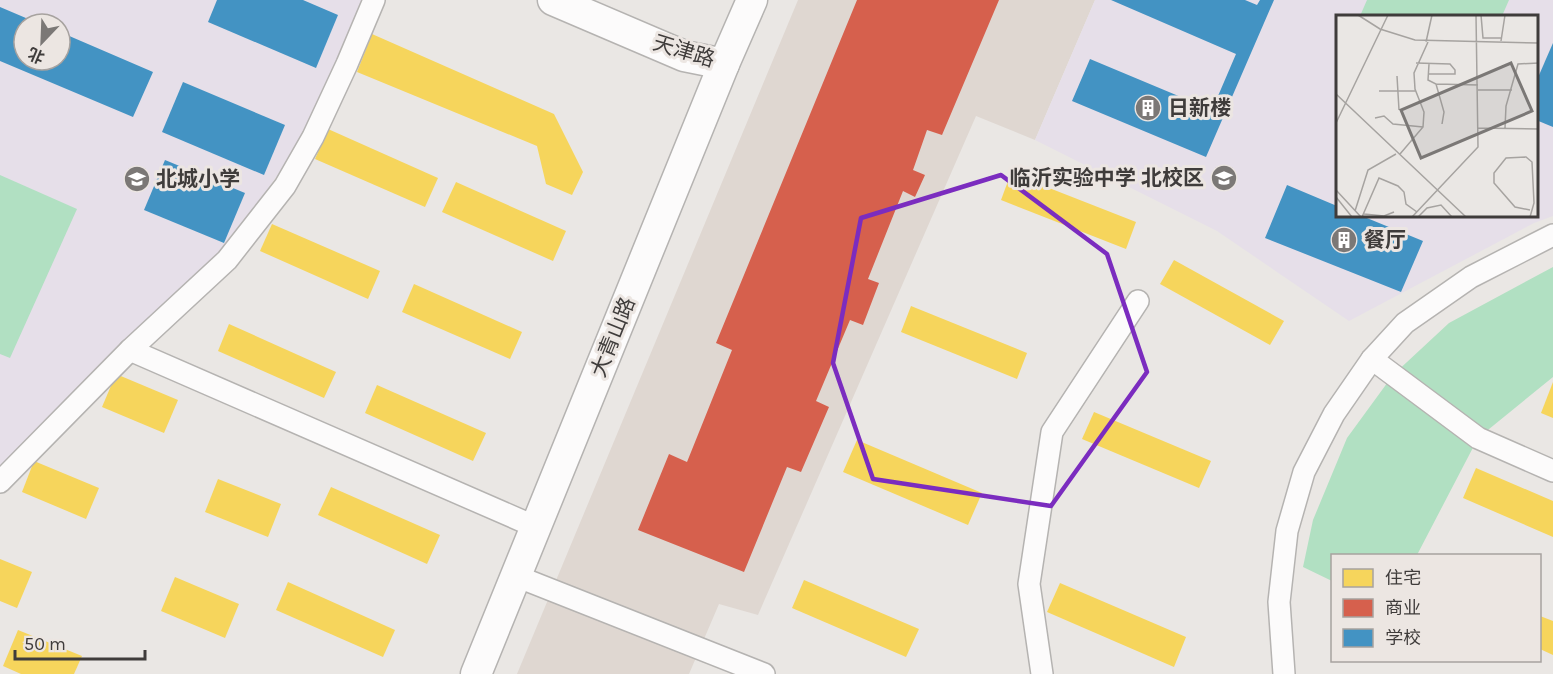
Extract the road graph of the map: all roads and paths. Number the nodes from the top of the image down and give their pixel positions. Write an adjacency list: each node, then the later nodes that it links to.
1 (374, 0): 8 (street)
2 (553, 0): 5 (street, 天津路)
3 (604, 0): 5 (street, 天津路)
4 (752, 0): 5 (street, 大青山路)
5 (724, 64): 12 (street, 大青山路)
6 (1553, 235): 9 (street)
7 (1138, 301): 16 (street)
8 (130, 350): 11 (street); 12 (street)
9 (1372, 359): 10 (street); 17 (street)
10 (1553, 471)
11 (0, 483)
12 (536, 527): 13 (street, 大青山路)
13 (516, 576): 14 (street, 大青山路); 15 (street)
14 (476, 674)
15 (764, 674)
16 (1042, 674)
17 (1284, 674)

